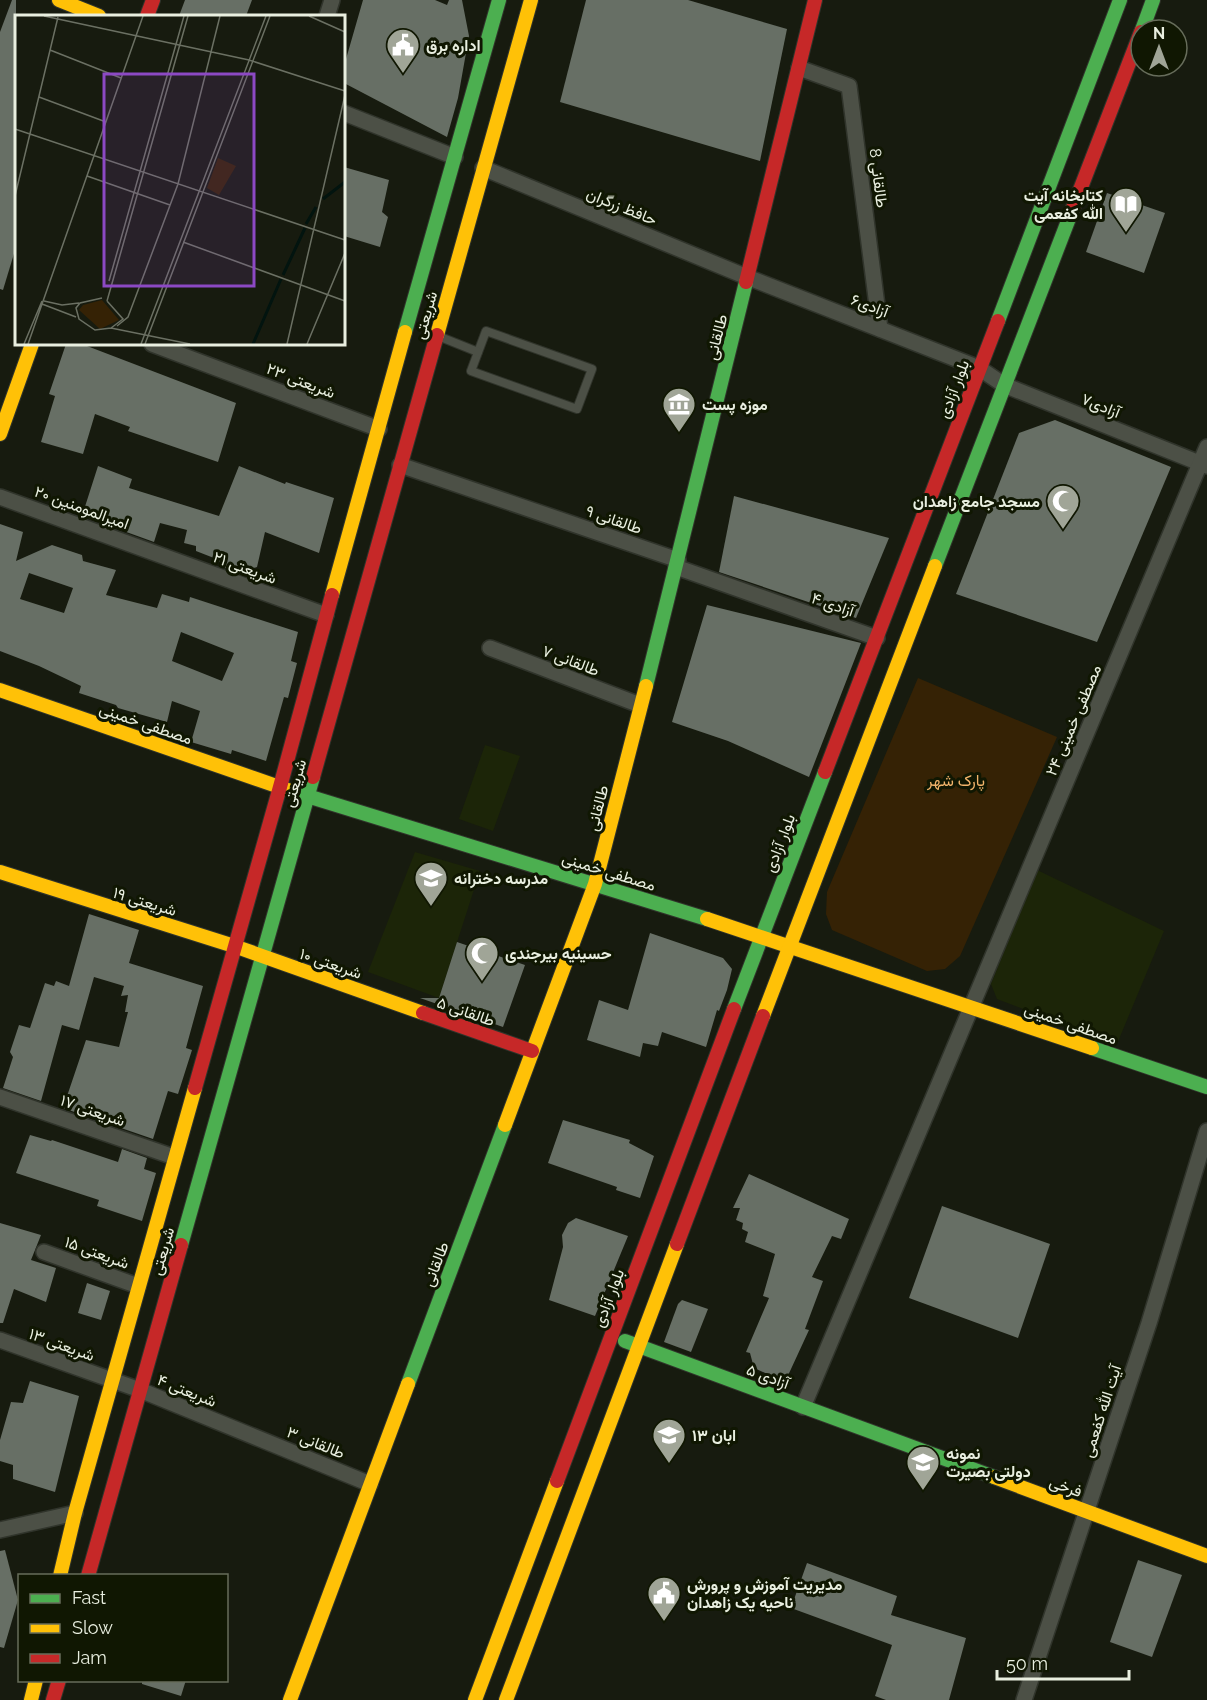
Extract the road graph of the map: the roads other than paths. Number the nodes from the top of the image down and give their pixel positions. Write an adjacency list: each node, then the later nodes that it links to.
1 (59, 0): 9 (main road)
2 (153, 0): 10 (main road)
3 (332, 0): 11 (street)
4 (499, 0): 18 (main road, شریعتی)
5 (531, 0): 19 (main road, شریعتی)
6 (815, 0): 16 (main road, طالقانی)
7 (1120, 0): 13 (main road, بلوار آزادی)
8 (1153, 0): 12 (main road, بلوار آزادی)
9 (96, 15)
10 (147, 15)
11 (327, 15)
12 (1140, 18)
13 (1129, 30)
14 (1129, 35): 26 (main road, بلوار آزادی)
15 (1129, 36): 28 (main road, بلوار آزادی)
16 (799, 68): 20 (main road, طالقانی); 21 (street, طالقانی 8)
17 (345, 113): 18 (street)
18 (455, 157): 30 (main road, شریعتی)
19 (483, 168): 20 (street, حافظ زرگران); 22 (main road, شریعتی)
20 (747, 277): 21 (street, آزادی۶); 37 (main road, طالقانی)
21 (880, 328): 26 (street, آزادی۶)
22 (436, 335): 25 (lane); 33 (main road, شریعتی)
23 (32, 345): 29 (main road)
24 (155, 345): 30 (street, شریعتی ۲۳)
25 (478, 352): 25 (lane)
26 (979, 368): 28 (street, آزادی۶); 40 (main road, بلوار آزادی)
27 (0, 384): 29 (main road)
28 (1004, 386): 34 (street, آزادی۷); 50 (main road, بلوار آزادی)
29 (16, 389): 31 (main road)
30 (379, 429): 39 (main road, شریعتی)
31 (0, 434)
32 (1207, 447): 34 (street, مصطفی خمینی ۲۴)
33 (400, 465): 37 (street, طالقانی ۹); 45 (main road, شریعتی)
34 (1204, 465): 53 (street, مصطفی خمینی ۲۴)
35 (0, 496): 36 (street, امیرالمومنین ۲۰)
36 (152, 552): 39 (street, شریعتی ۲۱)
37 (677, 563): 38 (street, طالقانی ۹); 43 (main road, طالقانی)
38 (777, 603): 40 (street, آزادی ۴)
39 (326, 615): 44 (main road, شریعتی)
40 (877, 638): 48 (main road, بلوار آزادی)
41 (490, 648): 43 (street, طالقانی ۷)
42 (0, 690): 44 (main road, مصطفی خمینی)
43 (640, 705): 47 (main road, طالقانی)
44 (280, 787): 45 (main road, مصطفی خمینی); 49 (main road, شریعتی)
45 (308, 797): 47 (main road, مصطفی خمینی); 51 (main road, شریعتی)
46 (0, 872): 49 (main road, شریعتی ۱۹)
47 (595, 884): 48 (main road, مصطفی خمینی); 54 (main road, طالقانی)
48 (761, 936): 50 (main road, مصطفی خمینی); 61 (main road, بلوار آزادی)
49 (234, 946): 51 (main road, شریعتی ۱۹); 58 (main road, شریعتی)
50 (789, 946): 53 (main road, مصطفی خمینی); 63 (main road, بلوار آزادی)
51 (262, 956): 52 (main road, شریعتی ۱۰); 65 (main road, شریعتی)
52 (389, 1001): 54 (main road, طالقانی ۵)
53 (971, 1007): 55 (main road, مصطفی خمینی); 66 (street, مصطفی خمینی ۲۴)
54 (532, 1051): 69 (main road, طالقانی)
55 (1207, 1087)
56 (0, 1097): 58 (street, شریعتی ۱۷)
57 (1207, 1131): 70 (street, آیت الله کفعمی)
58 (174, 1157): 60 (main road, شریعتی)
59 (44, 1252): 60 (street, شریعتی ۱۵)
60 (138, 1286): 64 (main road, شریعتی)
61 (611, 1336): 63 (main road, آزادی ۵); 81 (main road, بلوار آزادی)
62 (0, 1341): 64 (street, شریعتی ۱۳)
63 (638, 1346): 66 (main road, آزادی ۵); 82 (main road, بلوار آزادی)
64 (112, 1381): 65 (street, شریعتی ۴); 71 (main road, شریعتی)
65 (140, 1390): 67 (street, شریعتی ۴); 75 (main road, شریعتی)
66 (803, 1407): 68 (main road, آزادی ۵)
67 (248, 1434): 69 (street, طالقانی ۳)
68 (914, 1448): 70 (main road, فرخی)
69 (370, 1484): 80 (main road, طالقانی)
70 (1087, 1512): 73 (main road, فرخی); 83 (street, آیت الله کفعمی)
71 (75, 1513): 72 (street); 74 (main road, شریعتی)
72 (0, 1530)
73 (1207, 1556)
74 (60, 1574)
75 (88, 1574)
76 (36, 1682): 78 (main road)
77 (58, 1682): 79 (main road)
78 (31, 1700)
79 (53, 1700)
80 (290, 1700)
81 (475, 1700)
82 (506, 1700)
83 (1024, 1700)

